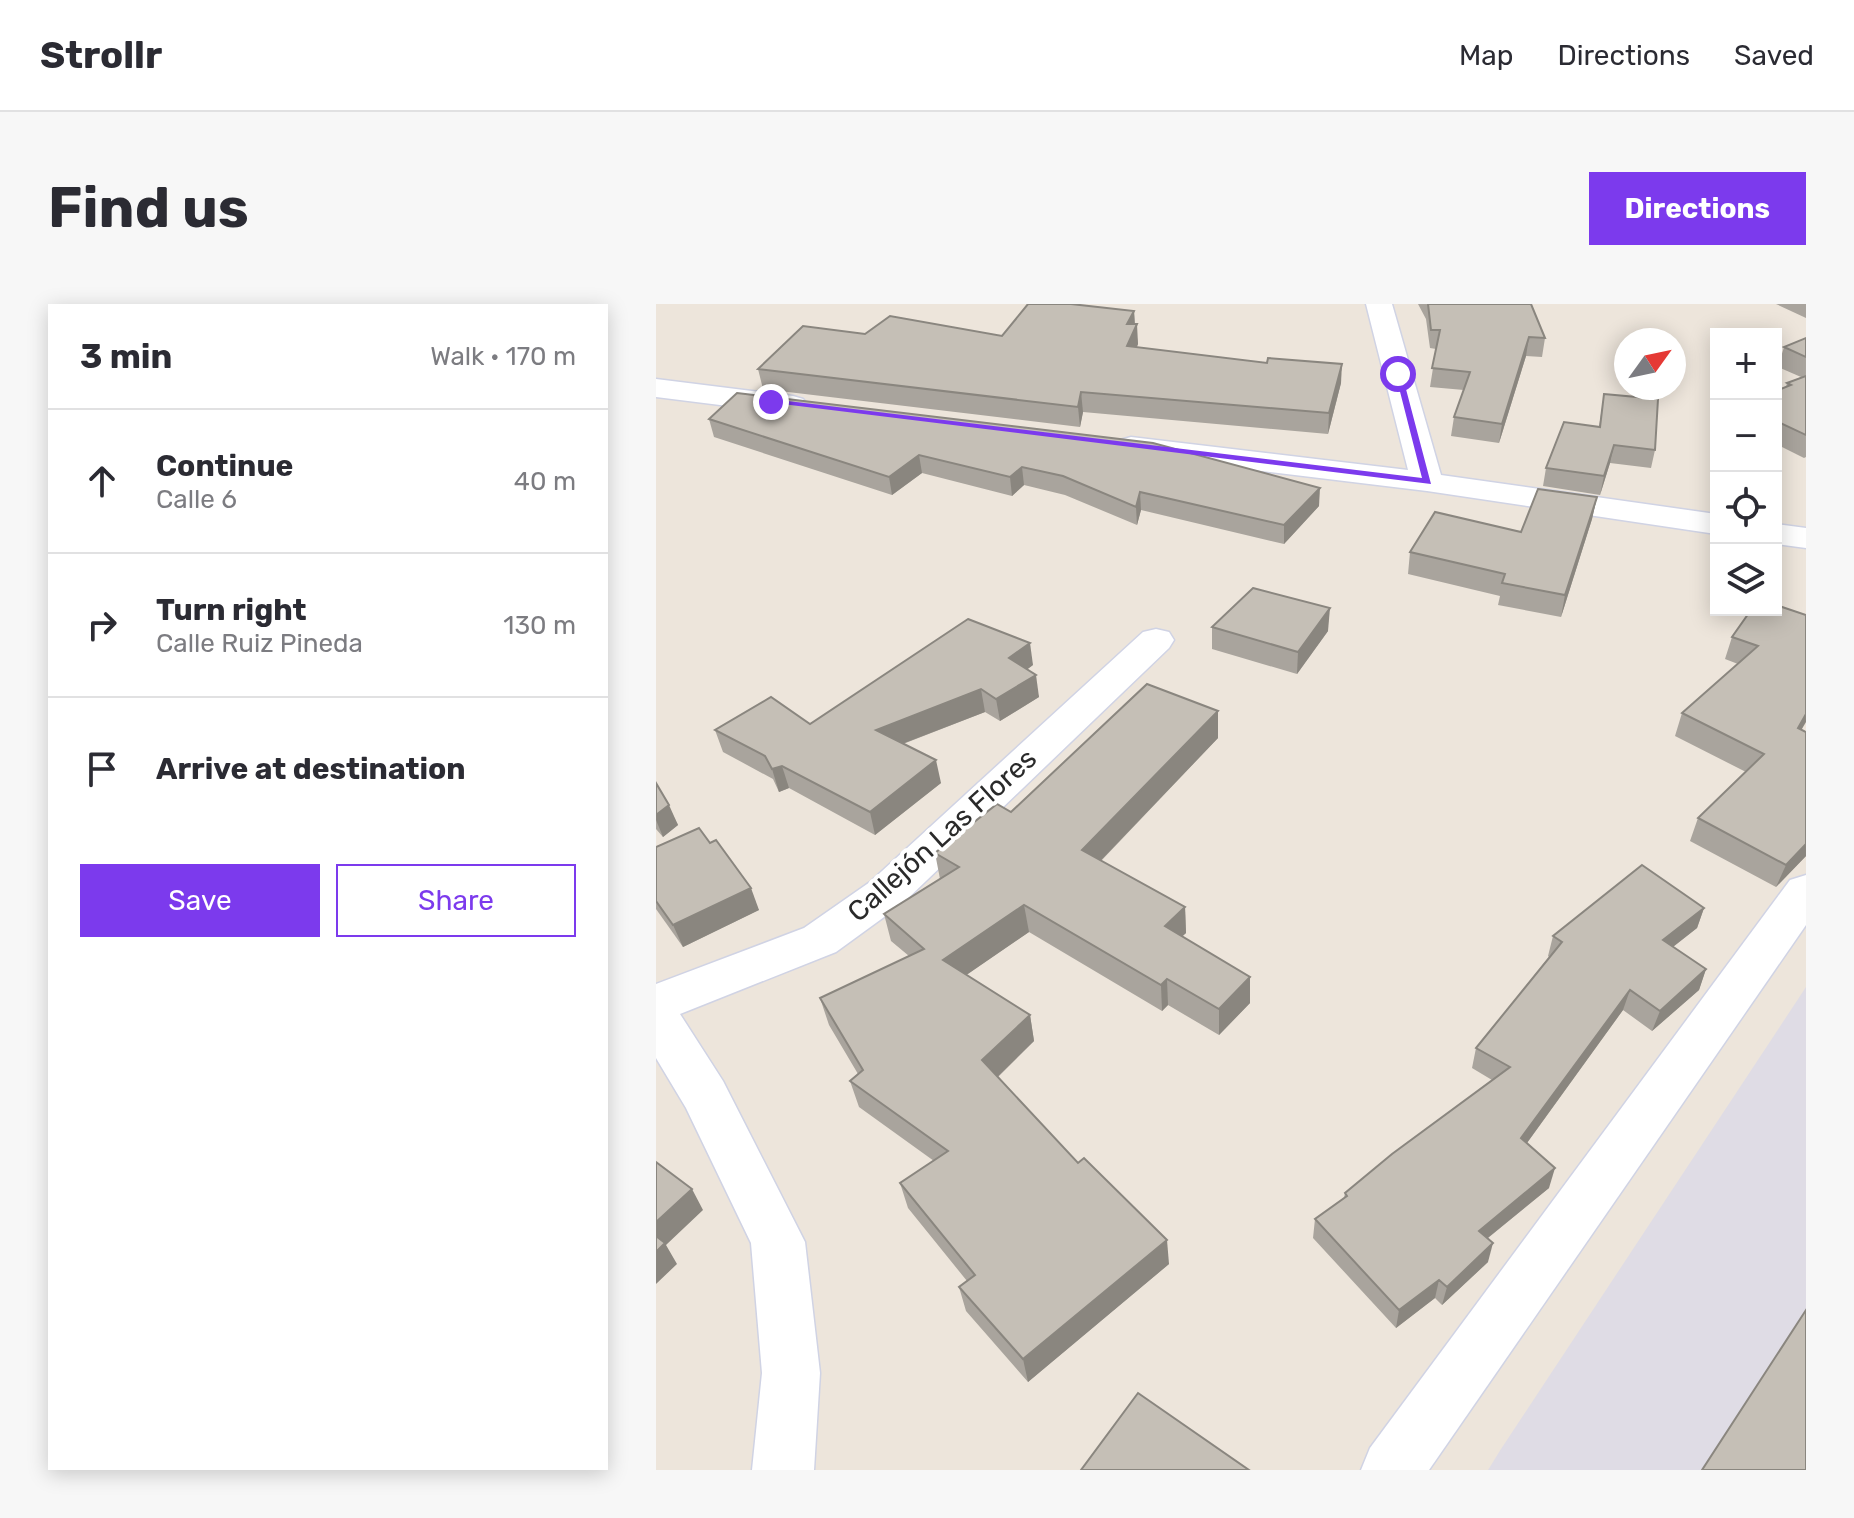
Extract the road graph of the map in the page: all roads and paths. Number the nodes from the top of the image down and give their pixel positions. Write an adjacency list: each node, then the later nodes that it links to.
1 (1379, 304): 5 (street)
2 (656, 388): 3 (street)
3 (817, 408)
4 (1099, 442): 5 (street)
5 (1427, 482): 6 (street)
6 (1710, 523)
7 (1782, 535): 8 (street)
8 (1806, 538)
9 (1156, 640): 11 (street, Callejón Las Flores)
10 (1806, 891): 14 (street)
11 (656, 1004)
12 (656, 1016): 13 (street)
13 (783, 1470)
14 (1392, 1470)

